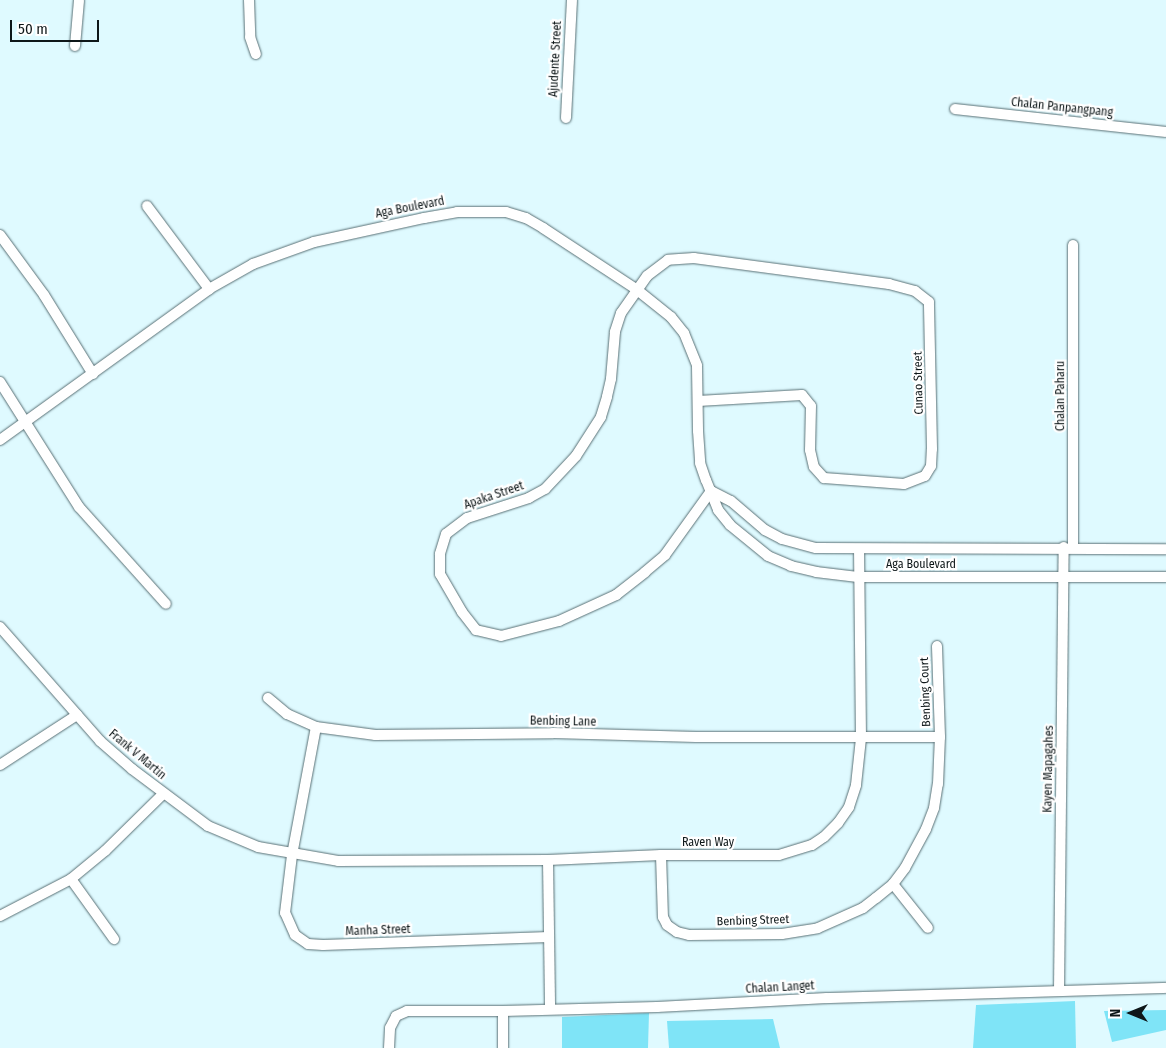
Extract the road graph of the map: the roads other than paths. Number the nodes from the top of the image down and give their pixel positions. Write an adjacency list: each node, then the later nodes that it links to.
1 (79, 0): 4 (street)
2 (249, 0): 5 (street)
3 (572, 0): 7 (street, Ajudente Street)
4 (76, 46)
5 (256, 54)
6 (955, 109): 8 (street, Chalan Panpangpang)
7 (566, 118)
8 (1166, 132)
9 (147, 206): 12 (street)
10 (0, 235): 14 (street)
11 (1073, 244): 20 (street, Chalan Paharu)
12 (209, 289): 13 (street, Aga Boulevard); 14 (street, Aga Boulevard)
13 (636, 289): 16 (street, Aga Boulevard); 16 (street, Cunao Street); 19 (street, Apaka Street)
14 (93, 374): 17 (street, Aga Boulevard)
15 (0, 382): 17 (street)
16 (698, 401): 19 (street, Aga Boulevard)
17 (25, 424): 18 (street, Aga Boulevard); 26 (street)
18 (0, 440)
19 (711, 491): 21 (street, Aga Boulevard); 23 (street, Aga Boulevard)
20 (1069, 547): 21 (street, Aga Boulevard); 22 (street, Aga Boulevard); 25 (street, Kayen Mapagahes)
21 (859, 549): 23 (street, Raven Way)
22 (1166, 549)
23 (858, 577): 25 (street, Aga Boulevard); 32 (street, Raven Way)
24 (1166, 577): 25 (street, Aga Boulevard)
25 (1064, 578): 46 (street, Kayen Mapagahes)
26 (166, 604)
27 (0, 627): 30 (street, Frank V Martin)
28 (937, 646): 33 (street, Benbing Court)
29 (268, 698): 31 (street, Benbing Lane)
30 (77, 715): 34 (street); 35 (street, Frank V Martin)
31 (316, 727): 32 (street, Benbing Lane); 36 (street)
32 (861, 738): 33 (street, Benbing Lane); 37 (street, Raven Way)
33 (940, 738): 40 (street, Benbing Street)
34 (0, 765)
35 (163, 794): 36 (street, Frank V Martin); 39 (street)
36 (292, 854): 38 (street, Raven Way); 43 (street, Manha Street)
37 (662, 855): 38 (street, Raven Way); 40 (street, Benbing Street)
38 (548, 860): 43 (street)
39 (71, 879): 41 (street); 44 (street)
40 (893, 884): 42 (street)
41 (0, 916)
42 (928, 928)
43 (549, 937): 47 (street)
44 (114, 940)
45 (1166, 988): 46 (street, Chalan Langet)
46 (1059, 991): 47 (street, Chalan Langet)
47 (550, 1008): 48 (street, Chalan Langet)
48 (503, 1011): 49 (street, Chalan Langet); 50 (street)
49 (389, 1048)
50 (503, 1048)

